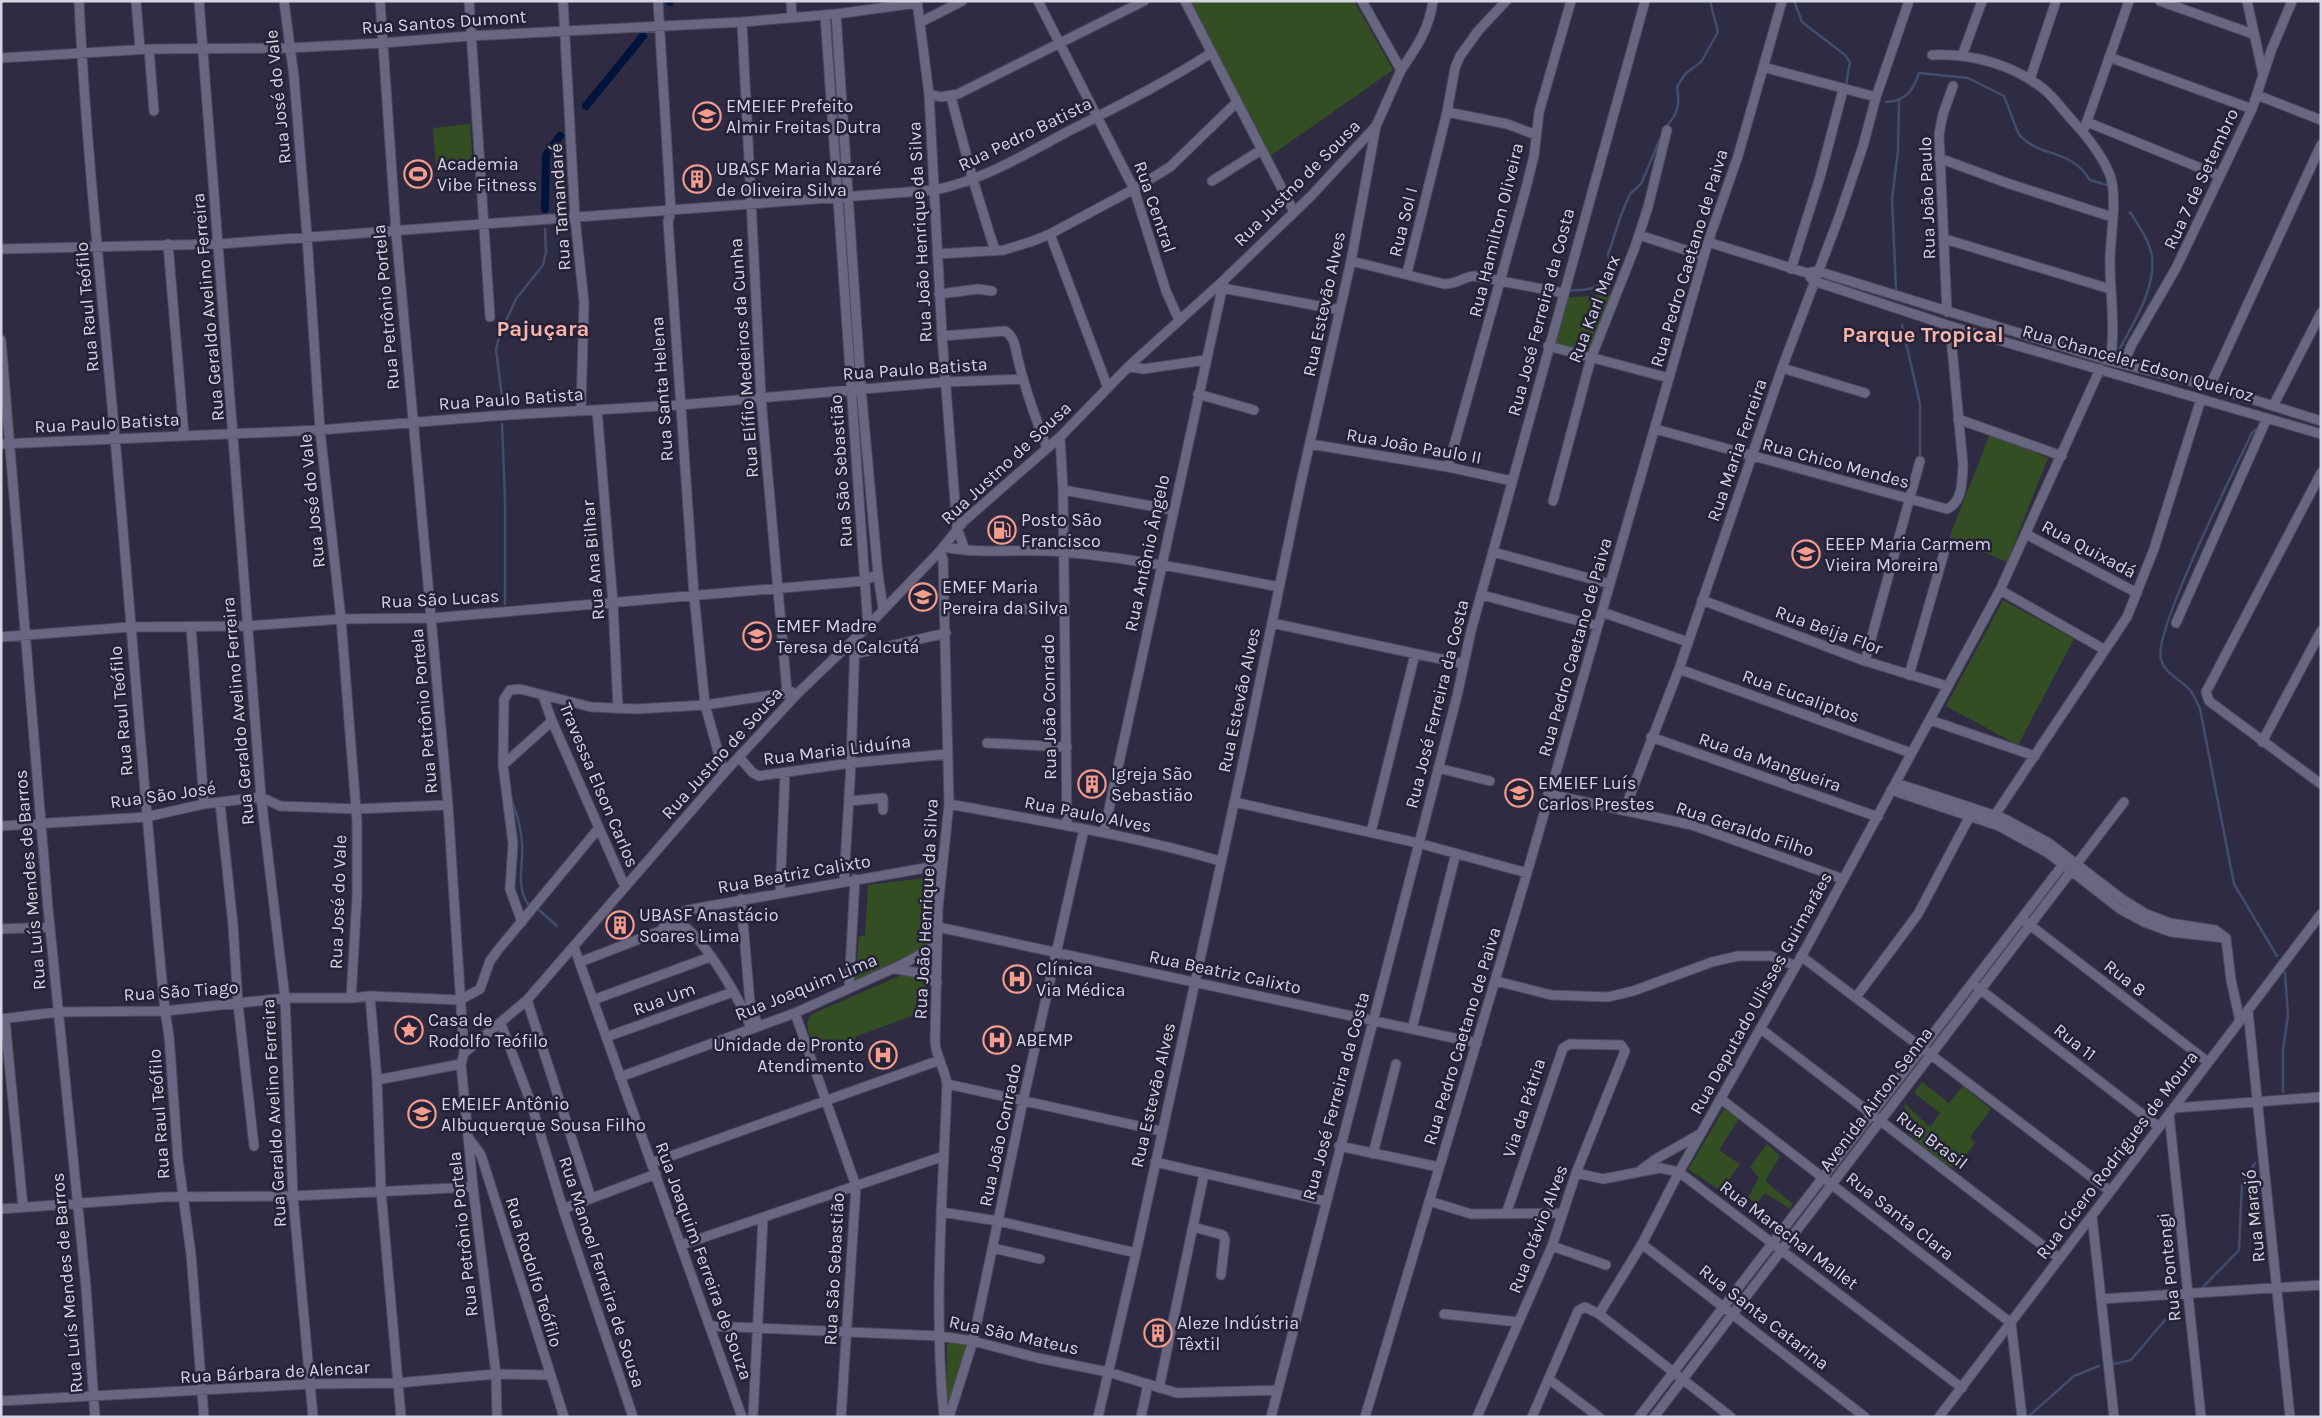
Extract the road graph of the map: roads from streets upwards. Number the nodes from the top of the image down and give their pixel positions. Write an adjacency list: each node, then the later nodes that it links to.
1 (79, 1): 42 (street, Rua Raul Teófilo)
2 (136, 1): 40 (street)
3 (199, 1): 41 (street, Rua Geraldo Avelino Ferreira)
4 (284, 1): 39 (street, Rua José do Vale)
5 (380, 1): 37 (street, Rua Petrônio Portela)
6 (469, 1): 36 (street)
7 (563, 1): 34 (street, Rua Tamandaré)
8 (658, 1): 33 (street, Rua Santa Helena)
9 (791, 1): 30 (street)
10 (962, 1): 32 (street)
11 (1038, 1): 38 (street, Rua Central)
12 (1144, 1): 38 (street)
13 (1185, 1): 43 (street)
14 (1362, 1): 49 (street)
15 (1433, 1): 49 (street, Rua Estevão Alves)
16 (1571, 1): 68 (street, Rua Hamilton Oliveira)
17 (1645, 1): 108 (street, Rua José Ferreira da Costa)
18 (1782, 1): 48 (street, Rua Pedro Caetano de Paiva)
19 (1909, 1): 57 (street, Rua Maria Ferreira)
20 (1982, 1): 45 (street)
21 (2056, 1): 51 (street)
22 (2129, 1): 46 (street)
23 (2160, 1): 35 (street)
24 (2247, 1): 35 (street)
25 (2292, 1): 50 (street, Rua 7 de Setembro)
26 (917, 2): 28 (street, Rua Santos Dumont); 32 (street, Rua João Henrique da Silva)
27 (1503, 3): 61 (street, Rua Sol I)
28 (836, 14): 29 (street, Rua Santos Dumont); 77 (street, Rua São Sebastião)
29 (825, 15): 30 (street, Rua Santos Dumont); 78 (street, Rua São Sebastião)
30 (792, 18): 31 (street, Rua Santos Dumont)
31 (742, 22): 33 (street, Rua Santos Dumont); 79 (street, Rua Elífio Medeiros da Cunha)
32 (921, 22): 54 (street, Rua João Henrique da Silva)
33 (660, 26): 34 (street, Rua Santos Dumont); 80 (street, Rua Santa Helena)
34 (565, 31): 36 (street, Rua Santos Dumont); 83 (street, Rua Tamandaré)
35 (2253, 34): 50 (street)
36 (470, 36): 37 (street, Rua Santos Dumont); 84 (street)
37 (382, 43): 39 (street, Rua Santos Dumont); 85 (street, Rua Petrônio Portela)
38 (1061, 44): 56 (street); 62 (street, Rua Central)
39 (289, 48): 41 (street, Rua Santos Dumont); 88 (street, Rua José do Vale)
40 (144, 49): 41 (street, Rua Santos Dumont); 42 (street, Rua Santos Dumont); 60 (street)
41 (202, 49): 92 (street, Rua Geraldo Avelino Ferreira)
42 (81, 53): 47 (street, Rua Santos Dumont); 93 (street, Rua Raul Teófilo)
43 (1211, 53): 58 (street); 62 (street, Rua Pedro Batista)
44 (1932, 55): 45 (street)
45 (1962, 56): 51 (street)
46 (2109, 57): 59 (street); 64 (street)
47 (1, 58)
48 (1763, 66): 53 (street); 90 (street, Rua Pedro Caetano de Paiva)
49 (1401, 70): 65 (street, Rua Estevão Alves)
50 (2263, 74): 55 (street, Rua 7 de Setembro)
51 (2030, 79): 67 (street)
52 (1953, 86): 71 (street, Rua João Paulo)
53 (1842, 90): 57 (street); 99 (street)
54 (928, 94): 56 (street); 76 (street, Rua João Henrique da Silva)
55 (2257, 95): 59 (street, Rua 7 de Setembro); 63 (street)
56 (951, 97): 73 (street)
57 (1876, 97): 100 (street, Rua Maria Ferreira)
58 (1238, 102): 70 (street); 75 (street)
59 (2252, 109): 72 (street, Rua 7 de Setembro)
60 (154, 111)
61 (1447, 112): 68 (street); 101 (street, Rua Sol I)
62 (1098, 116): 73 (street, Rua Pedro Batista); 75 (street, Rua Central)
63 (2321, 120)
64 (2087, 122): 67 (street); 72 (street)
65 (1376, 126): 81 (street, Rua Justno de Sousa); 98 (street, Rua Estevão Alves)
66 (1667, 130): 87 (street, Rua Karl Marx)
67 (2083, 132): 82 (street)
68 (1536, 135): 104 (street, Rua Hamilton Oliveira)
69 (2321, 145): 131 (street)
70 (1261, 150): 74 (street); 81 (street)
71 (1939, 158): 82 (street); 89 (street, Rua João Paulo)
72 (2220, 176): 124 (street, Rua 7 de Setembro)
73 (973, 180): 76 (street, Rua Pedro Batista); 95 (street)
74 (1212, 181)
75 (1134, 189): 86 (street); 116 (street, Rua Central)
76 (935, 190): 77 (street, Rua Pedro Batista); 96 (street, Rua João Henrique da Silva)
77 (850, 197): 78 (street, Rua Pedro Batista); 114 (street, Rua São Sebastião)
78 (839, 198): 79 (street, Rua Pedro Batista); 113 (street, Rua São Sebastião)
79 (751, 206): 80 (street, Rua Pedro Batista); 137 (street, Rua Elífio Medeiros da Cunha)
80 (671, 212): 83 (street, Rua Pedro Batista); 139 (street, Rua Santa Helena)
81 (1294, 212): 105 (street, Rua Justno de Sousa)
82 (2112, 216): 106 (street)
83 (575, 218): 84 (street, Rua Pedro Batista); 141 (street, Rua Tamandaré)
84 (484, 225): 85 (street, Rua Pedro Batista); 115 (street)
85 (396, 231): 88 (street, Rua Pedro Batista); 147 (street, Rua Petrônio Portela)
86 (1050, 234): 95 (street); 133 (street)
87 (1639, 235): 97 (street); 121 (street, Rua Karl Marx)
88 (307, 236): 92 (street, Rua Pedro Batista); 148 (street, Rua José do Vale)
89 (1945, 239): 106 (street); 111 (street, Rua João Paulo)
90 (1708, 242): 97 (street, Rua Pedro Caetano de Paiva); 99 (street, Rua Chanceler Edson Queiroz)
91 (168, 244): 92 (street, Rua Pedro Batista); 93 (street, Rua Pedro Batista); 152 (street)
92 (219, 244): 150 (street, Rua Geraldo Avelino Ferreira)
93 (97, 246): 94 (street, Rua Pedro Batista); 154 (street, Rua Raul Teófilo)
94 (1, 249)
95 (995, 251): 96 (street)
96 (937, 254): 109 (street, Rua João Henrique da Silva)
97 (1704, 256): 128 (street, Rua Pedro Caetano de Paiva)
98 (1351, 261): 101 (street); 110 (street, Rua Estevão Alves)
99 (1791, 269): 102 (street, Rua Chanceler Edson Queiroz)
100 (1818, 271): 102 (street, Rua Chanceler Edson Queiroz); 103 (street, Rua Maria Ferreira); 111 (street, Rua Chanceler Edson Queiroz)
101 (1407, 273): 104 (street)
102 (1807, 273): 103 (street, Rua Chanceler Edson Queiroz)
103 (1814, 280): 117 (street, Rua Chanceler Edson Queiroz); 126 (street, Rua Maria Ferreira)
104 (1501, 281): 108 (street); 163 (street, Rua Hamilton Oliveira)
105 (1223, 284): 110 (street); 116 (street, Rua Justno de Sousa); 122 (street, Rua Antônio Ângelo)
106 (2110, 290): 123 (street)
107 (992, 291): 109 (street)
108 (1563, 293): 120 (street, Rua José Ferreira da Costa)
109 (939, 294): 118 (street, Rua João Henrique da Silva)
110 (1340, 310): 156 (street, Rua Estevão Alves)
111 (1947, 312): 123 (street, Rua Chanceler Edson Queiroz)
112 (2321, 313): 140 (street)
113 (846, 316): 114 (street); 134 (street, Rua São Sebastião)
114 (858, 316): 132 (street, Rua São Sebastião)
115 (490, 317)
116 (1179, 320): 125 (street, Rua Justno de Sousa)
117 (1950, 326): 127 (street, Rua Chanceler Edson Queiroz); 145 (street)
118 (942, 336): 129 (street); 130 (street, Rua João Henrique da Silva)
119 (1, 340): 155 (street, Rua Luís Mendes de Barros)
120 (1548, 346): 121 (street); 165 (street, Rua José Ferreira da Costa)
121 (1591, 358): 128 (street); 168 (street, Rua Karl Marx)
122 (1206, 360): 125 (street); 136 (street, Rua Antônio Ângelo)
123 (2110, 361): 124 (street, Rua Chanceler Edson Queiroz)
124 (2124, 364): 131 (street, Rua Chanceler Edson Queiroz)
125 (1130, 366): 133 (street, Rua Justno de Sousa)
126 (1782, 368): 135 (street); 161 (street, Rua Maria Ferreira)
127 (2100, 369): 138 (street, Rua Chanceler Edson Queiroz); 160 (street, Rua Deputado Ulisses Guimarães)
128 (1669, 378): 149 (street, Rua Pedro Caetano de Paiva)
129 (1022, 379): 130 (street, Rua Paulo Batista); 157 (street)
130 (945, 382): 132 (street, Rua Paulo Batista); 172 (street, Rua João Henrique da Silva)
131 (2210, 386): 140 (street, Rua Chanceler Edson Queiroz)
132 (861, 388): 134 (street, Rua Paulo Batista); 158 (street, Rua São Sebastião)
133 (1108, 388): 153 (street, Rua Justno de Sousa)
134 (851, 389): 137 (street, Rua Paulo Batista); 159 (street, Rua São Sebastião)
135 (1864, 393)
136 (1198, 394): 143 (street); 171 (street, Rua Antônio Ângelo)
137 (761, 398): 139 (street, Rua Paulo Batista); 184 (street, Rua Elífio Medeiros da Cunha)
138 (2202, 399): 144 (street, Rua Chanceler Edson Queiroz); 186 (street)
139 (679, 405): 142 (street, Rua Paulo Batista); 187 (street, Rua Santa Helena)
140 (2272, 406): 146 (street, Rua Chanceler Edson Queiroz)
141 (581, 410): 142 (street, Rua Paulo Batista); 147 (street, Rua Paulo Batista)
142 (597, 410): 190 (street, Rua Ana Bilhar)
143 (1254, 410)
144 (2268, 418): 151 (street, Rua Chanceler Edson Queiroz); 198 (street)
145 (1958, 419): 160 (street); 167 (street, Rua Chico Mendes)
146 (2321, 421)
147 (413, 423): 148 (street, Rua Paulo Batista); 195 (street, Rua Petrônio Portela)
148 (320, 430): 150 (street, Rua Paulo Batista); 196 (street, Rua José do Vale)
149 (1655, 430): 161 (street, Rua Chico Mendes); 182 (street, Rua Pedro Caetano de Paiva)
150 (234, 433): 152 (street, Rua Paulo Batista); 199 (street, Rua Geraldo Avelino Ferreira)
151 (2321, 434)
152 (184, 435): 154 (street, Rua Paulo Batista)
153 (1060, 437): 157 (street, Rua Justno de Sousa); 166 (street, Rua João Conrado)
154 (115, 439): 155 (street, Rua Paulo Batista); 202 (street, Rua Raul Teófilo)
155 (6, 444): 206 (street, Rua Luís Mendes de Barros)
156 (1310, 444): 163 (street, Rua João Paulo II); 183 (street, Rua Estevão Alves)
157 (1047, 448): 172 (street, Rua Justno de Sousa)
158 (868, 454): 159 (street); 169 (street, Rua São Sebastião)
159 (857, 455): 170 (street, Rua São Sebastião)
160 (2062, 456): 173 (street, Rua Deputado Ulisses Guimarães)
161 (1753, 458): 167 (street, Rua Chico Mendes); 189 (street, Rua Maria Ferreira)
162 (1920, 461): 167 (street)
163 (1448, 467): 165 (street, Rua João Paulo II)
164 (2321, 473): 226 (street)
165 (1512, 481): 178 (street, Rua José Ferreira da Costa)
166 (1063, 490): 171 (street); 177 (street, Rua João Conrado)
167 (1910, 499): 213 (street)
168 (1553, 500)
169 (873, 506): 170 (street); 180 (street, Rua São Sebastião)
170 (862, 507): 181 (street, Rua São Sebastião)
171 (1173, 510): 179 (street, Rua Antônio Ângelo)
172 (957, 528): 175 (street, Rua Justno de Sousa); 176 (street, Rua João Henrique da Silva)
173 (2026, 534): 185 (street, Rua Deputado Ulisses Guimarães); 186 (street, Rua Quixadá)
174 (1946, 546): 216 (street)
175 (942, 549): 176 (street); 191 (street, Rua Justno de Sousa); 205 (street, Rua João Henrique da Silva)
176 (965, 550): 177 (street)
177 (1063, 552): 179 (street); 193 (street, Rua João Conrado)
178 (1493, 552): 182 (street); 188 (street, Rua José Ferreira da Costa)
179 (1162, 564): 183 (street); 262 (street, Rua Antônio Ângelo)
180 (878, 574): 181 (street, Rua São Lucas); 191 (street, Rua São Sebastião)
181 (864, 581): 184 (street, Rua São Lucas); 200 (street, Rua São Sebastião)
182 (1610, 584): 194 (street, Rua Pedro Caetano de Paiva)
183 (1279, 587): 197 (street, Rua Estevão Alves)
184 (778, 588): 187 (street, Rua São Lucas); 218 (street, Rua Elífio Medeiros da Cunha)
185 (2000, 590): 210 (street); 217 (street, Rua Deputado Ulisses Guimarães)
186 (2137, 593): 210 (street)
187 (694, 595): 190 (street, Rua São Lucas); 221 (street, Rua Santa Helena)
188 (1482, 595): 201 (street); 214 (street, Rua José Ferreira da Costa)
189 (1702, 600): 209 (street, Rua Maria Ferreira); 213 (street, Rua Beija Flor)
190 (614, 603): 195 (street, Rua São Lucas); 222 (street, Rua Ana Bilhar)
191 (883, 609): 200 (street, Rua Justno de Sousa)
192 (1021, 609): 193 (street)
193 (1063, 611): 228 (street, Rua João Conrado)
194 (1602, 612): 201 (street, Rua Pedro Caetano de Paiva); 209 (street)
195 (433, 618): 196 (street, Rua São Lucas); 248 (street, Rua Petrônio Portela)
196 (341, 619): 199 (street, Rua São Lucas); 250 (street, Rua José do Vale)
197 (1272, 622): 212 (street); 244 (street, Rua Estevão Alves)
198 (2176, 623)
199 (247, 626): 203 (street, Rua São Lucas); 242 (street, Rua Geraldo Avelino Ferreira)
200 (868, 626): 208 (street, Rua Justno de Sousa)
201 (1598, 626): 241 (street, Rua Pedro Caetano de Paiva)
202 (130, 627): 203 (street, Rua São Lucas); 206 (street, Rua São Lucas); 254 (street, Rua Raul Teófilo)
203 (191, 628): 247 (street)
204 (2321, 631): 226 (street)
205 (946, 633): 211 (street); 230 (street, Rua João Henrique da Silva)
206 (25, 636): 207 (street, Rua São Lucas); 257 (street, Rua Luís Mendes de Barros)
207 (1, 637)
208 (855, 639): 211 (street); 219 (street, Rua Justno de Sousa)
209 (1688, 642): 215 (street, Rua Maria Ferreira)
210 (2105, 650): 231 (street)
211 (855, 654): 233 (street)
212 (1415, 654): 214 (street); 263 (street)
213 (1865, 661): 216 (street, Rua Beija Flor)
214 (1464, 664): 235 (street, Rua José Ferreira da Costa)
215 (1679, 669): 225 (street, Rua Maria Ferreira); 229 (street, Rua Eucaliptos)
216 (1909, 675): 217 (street, Rua Beija Flor)
217 (1947, 686): 223 (street, Rua Deputado Ulisses Guimarães)
218 (787, 692): 219 (street); 221 (street)
219 (798, 693): 232 (street, Rua Justno de Sousa)
220 (543, 696): 222 (street); 224 (street, Travessa Elson Carlos); 234 (street)
221 (705, 704): 222 (street); 236 (street, Rua Santa Helena)
222 (618, 709)
223 (1930, 720): 229 (street, Rua Deputado Ulisses Guimarães); 231 (street)
224 (552, 721): 234 (street); 260 (street, Travessa Elson Carlos)
225 (1651, 738): 252 (street, Rua Maria Ferreira); 255 (street, Rua da Mangueira)
226 (2262, 742): 239 (street)
227 (987, 744): 228 (street)
228 (1067, 747): 259 (street, Rua João Conrado)
229 (1912, 753): 240 (street, Rua Deputado Ulisses Guimarães)
230 (948, 754): 233 (street, Rua Maria Liduína); 249 (street, Rua João Henrique da Silva)
231 (2035, 756): 256 (street)
232 (739, 757): 236 (street, Rua Justno de Sousa); 237 (street, Rua Maria Liduína)
233 (851, 763): 237 (street, Rua Maria Liduína); 243 (street)
234 (503, 765): 279 (street)
235 (1438, 768): 238 (street); 264 (street, Rua José Ferreira da Costa)
236 (724, 773): 274 (street, Rua Justno de Sousa)
237 (785, 773): 275 (street)
238 (1490, 781)
239 (2320, 783)
240 (1894, 786): 253 (street); 255 (street, Rua Deputado Ulisses Guimarães)
241 (1548, 794): 252 (street, Rua Geraldo Filho); 270 (street, Rua Pedro Caetano de Paiva)
242 (261, 797): 246 (street, Rua São José); 250 (street); 302 (street, Rua Geraldo Avelino Ferreira)
243 (849, 801): 251 (street); 273 (street)
244 (1234, 802): 263 (street); 266 (street, Rua Estevão Alves)
245 (2124, 802): 269 (street, Avenida Airton Senna)
246 (220, 803): 247 (street, Rua São José); 307 (street)
247 (204, 804): 254 (street, Rua São José)
248 (448, 804): 250 (street); 304 (street, Rua Petrônio Portela)
249 (949, 804): 259 (street, Rua Paulo Alves); 268 (street, Rua João Henrique da Silva)
250 (356, 809): 303 (street, Rua José do Vale)
251 (883, 810)
252 (1624, 811): 272 (street, Rua Geraldo Filho)
253 (1973, 811): 256 (street); 301 (street)
254 (146, 817): 257 (street, Rua São José); 308 (street, Rua Raul Teófilo)
255 (1878, 817): 272 (street, Rua Deputado Ulisses Guimarães)
256 (1993, 818): 267 (street)
257 (41, 825): 258 (street, Rua São José); 281 (street, Rua Luís Mendes de Barros)
258 (1, 826)
259 (1068, 826): 261 (street, Rua Paulo Alves)
260 (598, 829): 274 (street, Travessa Elson Carlos); 279 (street)
261 (1084, 829): 262 (street, Rua Paulo Alves); 287 (street, Rua João Conrado)
262 (1104, 832): 266 (street, Rua Paulo Alves)
263 (1372, 832): 264 (street)
264 (1418, 843): 265 (street); 313 (street, Rua José Ferreira da Costa)
265 (1456, 853): 270 (street); 317 (street)
266 (1220, 861): 293 (street, Rua Estevão Alves)
267 (2066, 861): 269 (street); 278 (street, Avenida Airton Senna)
268 (942, 865): 271 (street, Rua Beatriz Calixto); 282 (street, Rua João Henrique da Silva)
269 (2074, 867): 280 (street, Avenida Airton Senna); 314 (street)
270 (1527, 873): 294 (street, Rua Pedro Caetano de Paiva)
271 (855, 879): 273 (street, Rua Beatriz Calixto); 297 (street)
272 (1843, 879): 288 (street, Rua Deputado Ulisses Guimarães)
273 (844, 881): 275 (street, Rua Beatriz Calixto)
274 (625, 887): 286 (street, Rua Justno de Sousa)
275 (780, 893): 276 (street, Rua Beatriz Calixto)
276 (741, 899): 284 (street, Rua Beatriz Calixto); 316 (street)
277 (2321, 914): 310 (street, Rua Cícero Rodrigues de Moura)
278 (2022, 919): 280 (street, Rua 8); 296 (street, Avenida Airton Senna)
279 (522, 922): 304 (street, Rua São Tiago)
280 (2030, 925): 298 (street, Avenida Airton Senna); 325 (street, Rua 8)
281 (50, 927): 283 (street); 309 (street, Rua Luís Mendes de Barros)
282 (938, 927): 285 (street, Rua João Henrique da Silva); 287 (street, Rua Beatriz Calixto)
283 (1, 929)
284 (660, 931): 289 (street); 290 (street)
285 (937, 945): 292 (street, Rua Joaquim Lima); 295 (street, Rua João Henrique da Silva)
286 (574, 947): 290 (street, Rua Joaquim Ferreira de Souza); 305 (street, Rua Justno de Sousa)
287 (1056, 952): 293 (street, Rua Beatriz Calixto); 333 (street, Rua João Conrado)
288 (1801, 956): 291 (street, Rua Deputado Ulisses Guimarães); 301 (street)
289 (710, 957): 299 (street); 306 (street)
290 (580, 962): 306 (street, Rua Joaquim Ferreira de Souza)
291 (1796, 966): 294 (street); 318 (street, Rua Deputado Ulisses Guimarães)
292 (892, 969): 295 (street, Rua Joaquim Lima); 297 (street, Rua Joaquim Lima)
293 (1195, 981): 313 (street, Rua Beatriz Calixto); 340 (street, Rua Estevão Alves)
294 (1496, 981): 320 (street, Rua Pedro Caetano de Paiva)
295 (937, 983): 324 (street, Rua João Henrique da Silva)
296 (1972, 983): 298 (street, Rua 11); 323 (street, Avenida Airton Senna)
297 (849, 988): 311 (street, Rua Joaquim Lima)
298 (1980, 989): 323 (street, Avenida Airton Senna); 339 (street, Rua 11)
299 (734, 992): 316 (street); 319 (street, Rua Um)
300 (370, 996): 303 (street, Rua São Tiago); 304 (street, Rua São Tiago); 329 (street)
301 (1856, 997): 323 (street)
302 (285, 998): 303 (street, Rua São Tiago); 307 (street, Rua São Tiago); 362 (street, Rua Geraldo Avelino Ferreira)
303 (352, 998)
304 (460, 1000): 322 (street, Rua Petrônio Portela)
305 (527, 1000): 315 (street, Rua Justno de Sousa); 363 (street)
306 (593, 1000): 319 (street, Rua Joaquim Ferreira de Souza)
307 (238, 1004): 308 (street, Rua São Tiago); 343 (street)
308 (165, 1011): 309 (street, Rua São Tiago); 361 (street, Rua Raul Teófilo)
309 (58, 1012): 312 (street, Rua São Tiago); 366 (street, Rua Luís Mendes de Barros)
310 (2248, 1012): 314 (street, Rua Cícero Rodrigues de Moura); 335 (street, Rua Marajó)
311 (794, 1013): 316 (street, Rua Joaquim Lima); 332 (street, Rua São Sebastião)
312 (3, 1019): 367 (street)
313 (1373, 1021): 317 (street, Rua Beatriz Calixto); 344 (street, Rua José Ferreira da Costa)
314 (2240, 1021): 325 (street, Rua Cícero Rodrigues de Moura)
315 (501, 1024): 322 (street, Rua Justno de Sousa); 369 (street, Rua Manoel Ferreira de Sousa)
316 (754, 1027): 328 (street, Rua Joaquim Lima)
317 (1412, 1029): 320 (street, Rua Beatriz Calixto)
318 (1761, 1029): 334 (street, Rua Deputado Ulisses Guimarães); 337 (street, Rua Brasil)
319 (606, 1037): 328 (street, Rua Joaquim Ferreira de Souza)
320 (1476, 1043): 349 (street, Rua Pedro Caetano de Paiva)
321 (1625, 1051): 352 (street, Rua Otávio Alves); 372 (street, Via da Pátria)
322 (464, 1052): 326 (street, Rua Petrônio Portela)
323 (1925, 1053): 337 (street, Avenida Airton Senna); 338 (street, Avenida Airton Senna); 360 (street)
324 (940, 1060): 330 (street, Rua João Henrique da Silva); 332 (street)
325 (2208, 1062): 336 (street, Rua Cícero Rodrigues de Moura)
326 (462, 1064): 329 (street); 342 (street, Rua Petrônio Portela)
327 (1396, 1064): 345 (street)
328 (620, 1077): 348 (street, Rua Joaquim Ferreira de Souza)
329 (377, 1080): 359 (street)
330 (947, 1084): 333 (street); 346 (street, Rua João Henrique da Silva)
331 (2321, 1097): 335 (street)
332 (827, 1100): 348 (street); 357 (street, Rua São Sebastião)
333 (1023, 1100): 340 (street); 375 (street, Rua João Conrado)
334 (1721, 1100): 341 (street, Rua Deputado Ulisses Guimarães); 355 (street, Rua Santa Clara)
335 (2258, 1102): 336 (street); 389 (street, Rua Marajó)
336 (2171, 1111): 339 (street, Rua Cícero Rodrigues de Moura); 390 (street, Rua Pontengi)
337 (1872, 1114): 338 (street, Rua Brasil); 355 (street, Avenida Airton Senna)
338 (1881, 1121): 356 (street, Avenida Airton Senna); 384 (street, Rua Brasil)
339 (2159, 1127): 360 (street, Rua Cícero Rodrigues de Moura)
340 (1161, 1131): 347 (street, Rua Estevão Alves)
341 (1701, 1134): 350 (street); 351 (street, Rua Deputado Ulisses Guimarães)
342 (470, 1140): 358 (street, Rua Petrônio Portela); 406 (street, Rua Rodolfo Teófilo)
343 (254, 1146)
344 (1340, 1146): 345 (street); 365 (street, Rua José Ferreira da Costa)
345 (1373, 1154): 349 (street)
346 (944, 1156): 357 (street); 370 (street, Rua João Henrique da Silva)
347 (1154, 1162): 354 (street); 383 (street, Rua Estevão Alves)
348 (651, 1163): 353 (street, Rua Joaquim Ferreira de Souza)
349 (1439, 1167): 364 (street, Rua Pedro Caetano de Paiva)
350 (1640, 1172): 351 (street); 352 (street)
351 (1679, 1172): 377 (street, Rua Marechal Mallet); 378 (street, Rua Deputado Ulisses Guimarães)
352 (1576, 1173): 371 (street, Rua Otávio Alves)
353 (656, 1174): 363 (street); 379 (street, Rua Joaquim Ferreira de Souza)
354 (1204, 1174): 365 (street); 376 (street)
355 (1822, 1178): 356 (street, Rua Santa Clara); 377 (street, Avenida Airton Senna)
356 (1832, 1185): 382 (street, Avenida Airton Senna); 397 (street, Rua Santa Clara)
357 (856, 1186): 374 (street); 400 (street, Rua São Sebastião)
358 (473, 1187): 359 (street); 405 (street, Rua Petrônio Portela)
359 (381, 1191): 362 (street); 409 (street)
360 (2110, 1191): 373 (street, Rua Cícero Rodrigues de Moura)
361 (181, 1196): 362 (street); 366 (street); 415 (street, Rua Raul Teófilo)
362 (293, 1196): 410 (street, Rua Geraldo Avelino Ferreira)
363 (592, 1198): 369 (street)
364 (1428, 1201): 372 (street); 433 (street, Rua Pedro Caetano de Paiva)
365 (1325, 1202): 414 (street, Rua José Ferreira da Costa)
366 (77, 1205): 367 (street); 416 (street, Rua Luís Mendes de Barros)
367 (23, 1208): 368 (street)
368 (1, 1209)
369 (562, 1209): 424 (street, Rua Manoel Ferreira de Sousa)
370 (941, 1212): 375 (street); 401 (street, Rua João Henrique da Silva)
371 (1562, 1213): 372 (street); 380 (street, Rua Otávio Alves)
372 (1506, 1214)
373 (2092, 1216): 384 (street, Rua Cícero Rodrigues de Moura); 391 (street)
374 (763, 1219): 379 (street); 399 (street)
375 (998, 1221): 381 (street, Rua João Conrado); 383 (street)
376 (1193, 1227): 387 (street); 412 (street)
377 (1772, 1242): 382 (street, Rua Marechal Mallet); 392 (street, Avenida Airton Senna)
378 (1642, 1244): 392 (street, Rua Santa Catarina); 394 (street, Rua Deputado Ulisses Guimarães)
379 (681, 1245): 398 (street, Rua Joaquim Ferreira de Souza)
380 (1552, 1246): 386 (street); 396 (street, Rua Otávio Alves)
381 (993, 1248): 385 (street); 402 (street, Rua João Conrado)
382 (1782, 1250): 395 (street, Avenida Airton Senna); 413 (street, Rua Marechal Mallet)
383 (1136, 1253): 403 (street, Rua Estevão Alves)
384 (2059, 1258): 397 (street, Rua Cícero Rodrigues de Moura)
385 (1040, 1259)
386 (1606, 1265)
387 (1221, 1275)
388 (2321, 1285): 389 (street)
389 (2278, 1289): 390 (street); 445 (street, Rua Marajó)
390 (2188, 1293): 391 (street); 444 (street, Rua Pontengi)
391 (2101, 1299): 443 (street)
392 (1724, 1307): 395 (street, Rua Santa Catarina); 404 (street, Avenida Airton Senna)
393 (1444, 1314): 396 (street)
394 (1599, 1314): 404 (street); 407 (street)
395 (1733, 1314): 408 (street, Avenida Airton Senna); 440 (street, Rua Santa Catarina)
396 (1518, 1322): 434 (street, Rua Otávio Alves)
397 (2011, 1323): 413 (street, Rua Cícero Rodrigues de Moura); 442 (street)
398 (710, 1326): 399 (street, Rua São Mateus); 425 (street, Rua Joaquim Ferreira de Souza)
399 (758, 1327): 400 (street, Rua São Mateus); 426 (street)
400 (847, 1333): 401 (street, Rua São Mateus); 427 (street, Rua São Sebastião)
401 (940, 1336): 402 (street, Rua São Mateus); 428 (street, Rua João Henrique da Silva)
402 (973, 1341): 403 (street, Rua São Mateus); 429 (street, Rua João Conrado)
403 (1108, 1372): 411 (street, Rua São Mateus); 430 (street, Rua Estevão Alves)
404 (1674, 1373): 408 (street); 437 (street, Avenida Airton Senna)
405 (496, 1374): 406 (street, Rua Bárbara de Alencar); 409 (street, Rua Bárbara de Alencar); 422 (street, Rua Petrônio Portela)
406 (549, 1375): 423 (street, Rua Rodolfo Teófilo)
407 (1550, 1380): 435 (street); 436 (street)
408 (1683, 1380): 438 (street, Avenida Airton Senna); 439 (street)
409 (397, 1382): 410 (street, Rua Bárbara de Alencar); 421 (street)
410 (311, 1384): 415 (street, Rua Bárbara de Alencar); 420 (street, Rua Geraldo Avelino Ferreira)
411 (1148, 1384): 412 (street, Rua São Mateus); 431 (street)
412 (1159, 1388): 414 (street, Rua São Mateus)
413 (1962, 1388): 441 (street, Rua Cícero Rodrigues de Moura)
414 (1278, 1390): 432 (street, Rua José Ferreira da Costa)
415 (202, 1391): 416 (street, Rua Bárbara de Alencar); 419 (street, Rua Raul Teófilo)
416 (93, 1397): 417 (street, Rua Bárbara de Alencar); 418 (street, Rua Luís Mendes de Barros)
417 (1, 1401)
418 (95, 1417)
419 (204, 1417)
420 (313, 1417)
421 (401, 1417)
422 (497, 1417)
423 (564, 1417)
424 (633, 1417)
425 (742, 1417)
426 (753, 1417)
427 (842, 1417)
428 (944, 1417)
429 (949, 1417)
430 (1098, 1417)
431 (1141, 1417)
432 (1271, 1417)
433 (1365, 1417)
434 (1477, 1417)
435 (1532, 1417)
436 (1598, 1417)
437 (1639, 1417)
438 (1654, 1417)
439 (1731, 1417)
440 (1865, 1417)
441 (1939, 1417)
442 (2022, 1417)
443 (2114, 1417)
444 (2201, 1417)
445 (2290, 1417)

